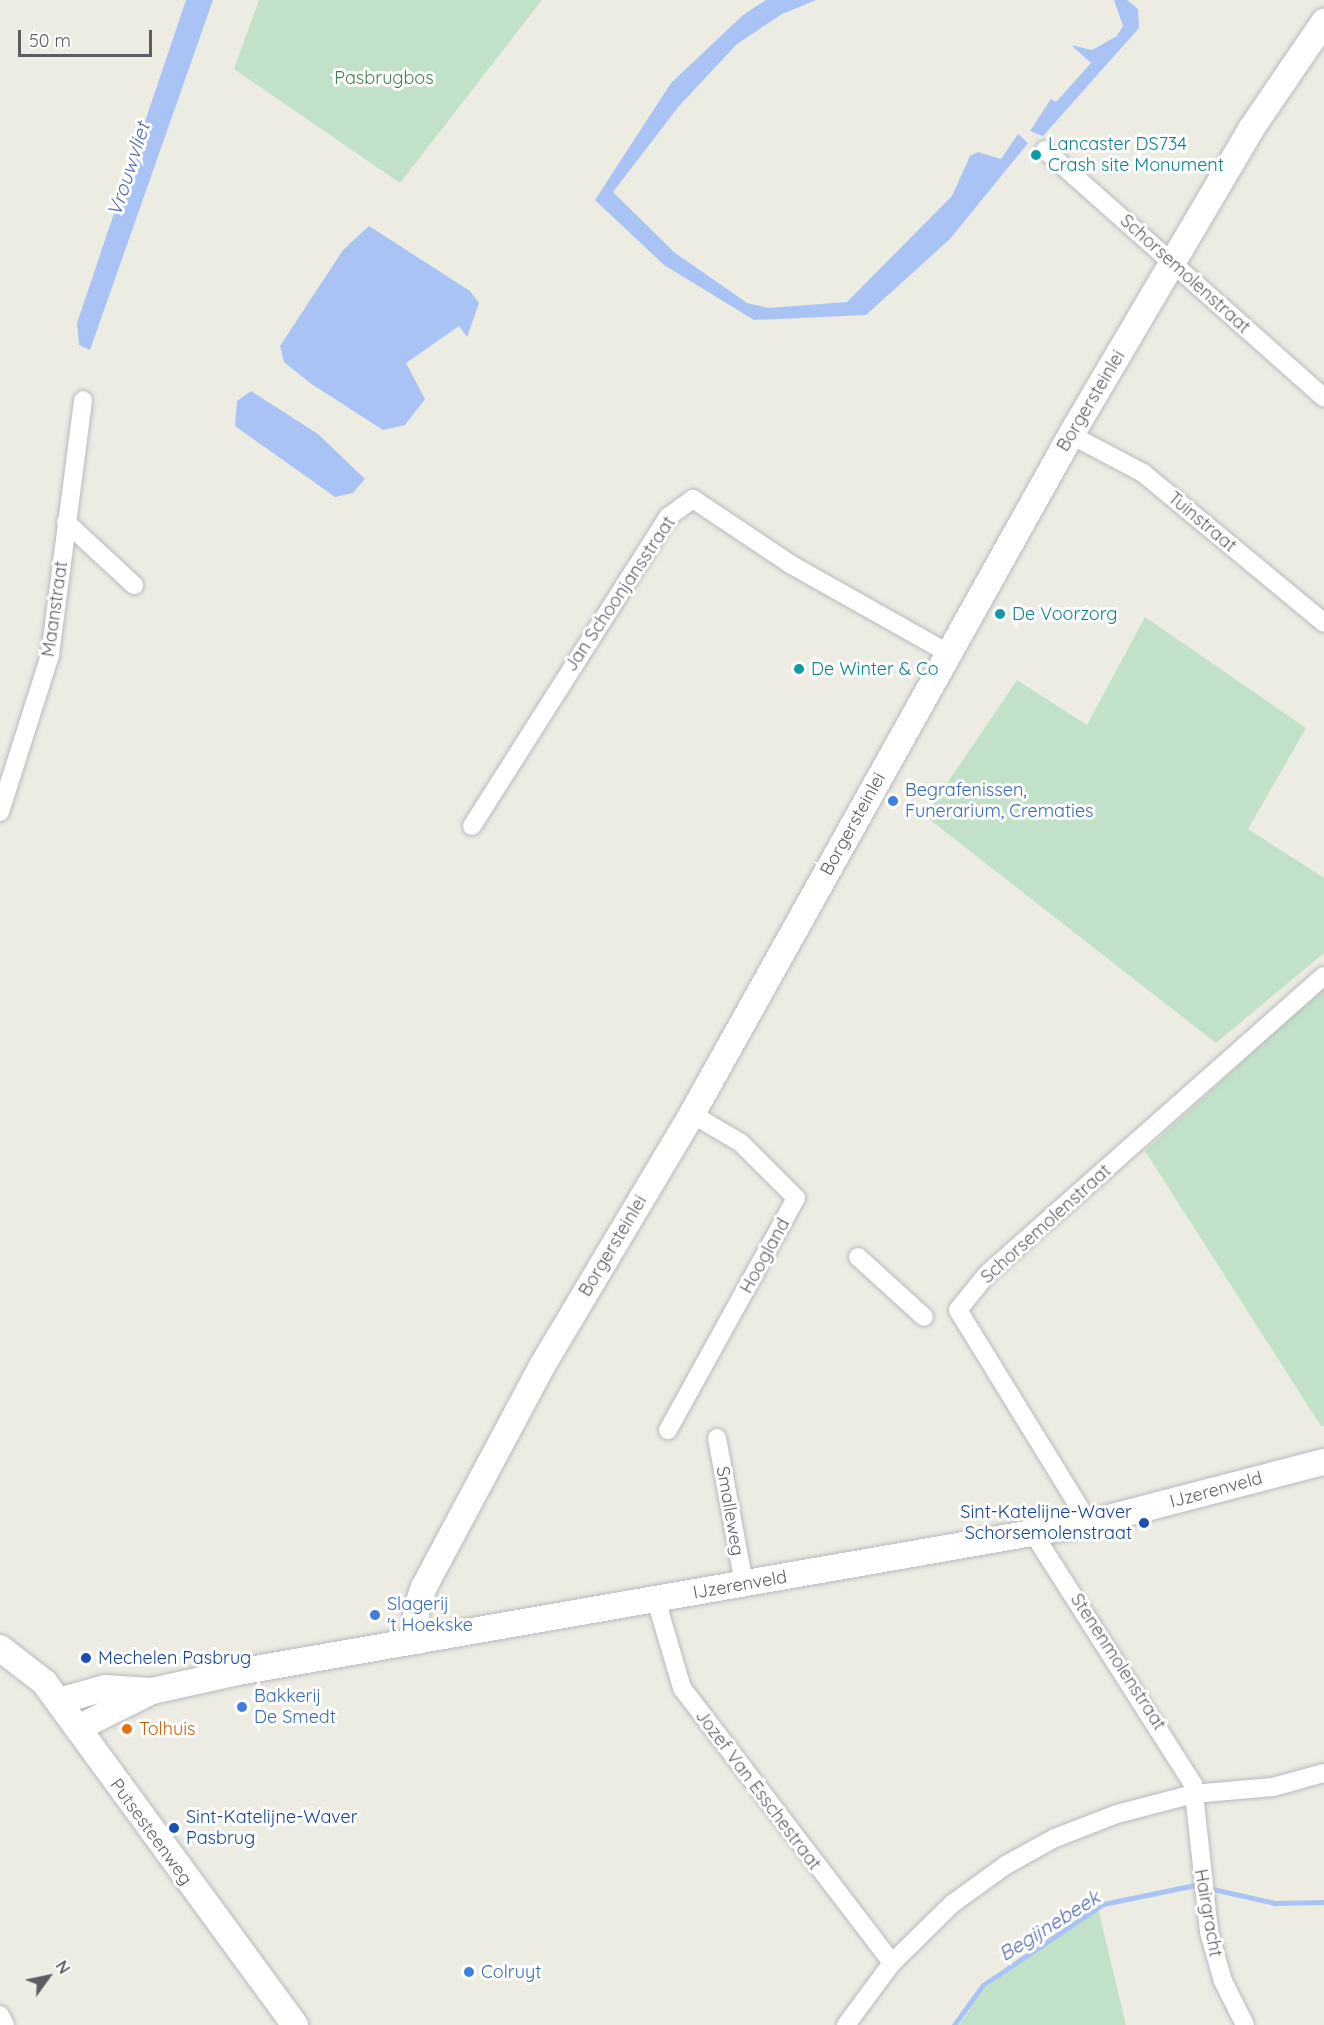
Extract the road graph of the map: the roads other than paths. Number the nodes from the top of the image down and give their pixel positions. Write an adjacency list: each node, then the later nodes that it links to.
1 (1324, 22): 3 (street, Borgersteinlei)
2 (1045, 150): 3 (street, Schorsemolenstraat)
3 (1174, 261): 4 (street, Schorsemolenstraat); 6 (street, Borgersteinlei)
4 (1324, 398)
5 (82, 400): 7 (street, Maanstraat)
6 (1071, 435): 9 (street, Tuinstraat); 10 (street, Borgersteinlei)
7 (66, 522): 8 (street); 11 (street, Maanstraat)
8 (134, 585)
9 (1324, 622)
10 (948, 653): 12 (street, Jan Schoonjansstraat); 14 (street, Borgersteinlei)
11 (0, 812)
12 (472, 826)
13 (1324, 976): 20 (street, Schorsemolenstraat)
14 (692, 1114): 17 (street, Hoogland); 24 (street, Borgersteinlei)
15 (858, 1257): 16 (street)
16 (924, 1317)
17 (668, 1430)
18 (717, 1438): 22 (street, Smalleweg)
19 (1324, 1462): 20 (street, IJzerenveld)
20 (1089, 1523): 21 (street, IJzerenveld)
21 (1033, 1533): 22 (street, IJzerenveld); 30 (street, Stenenmolenstraat)
22 (744, 1584): 23 (street, IJzerenveld)
23 (656, 1600): 24 (street, IJzerenveld); 31 (street, Jozef Van Esschestraat)
24 (418, 1641): 26 (street, IJzerenveld)
25 (0, 1648): 27 (street, Putsesteenweg)
26 (152, 1691): 27 (street, IJzerenveld); 28 (street, IJzerenveld)
27 (59, 1701): 28 (street, Putsesteenweg)
28 (78, 1728): 34 (street, Putsesteenweg)
29 (1324, 1773): 30 (street)
30 (1193, 1794): 31 (street); 36 (street, Hairgracht)
31 (892, 1963): 35 (street)
32 (0, 2015): 33 (street)
33 (5, 2025)
34 (295, 2025)
35 (846, 2025)
36 (1245, 2025)

